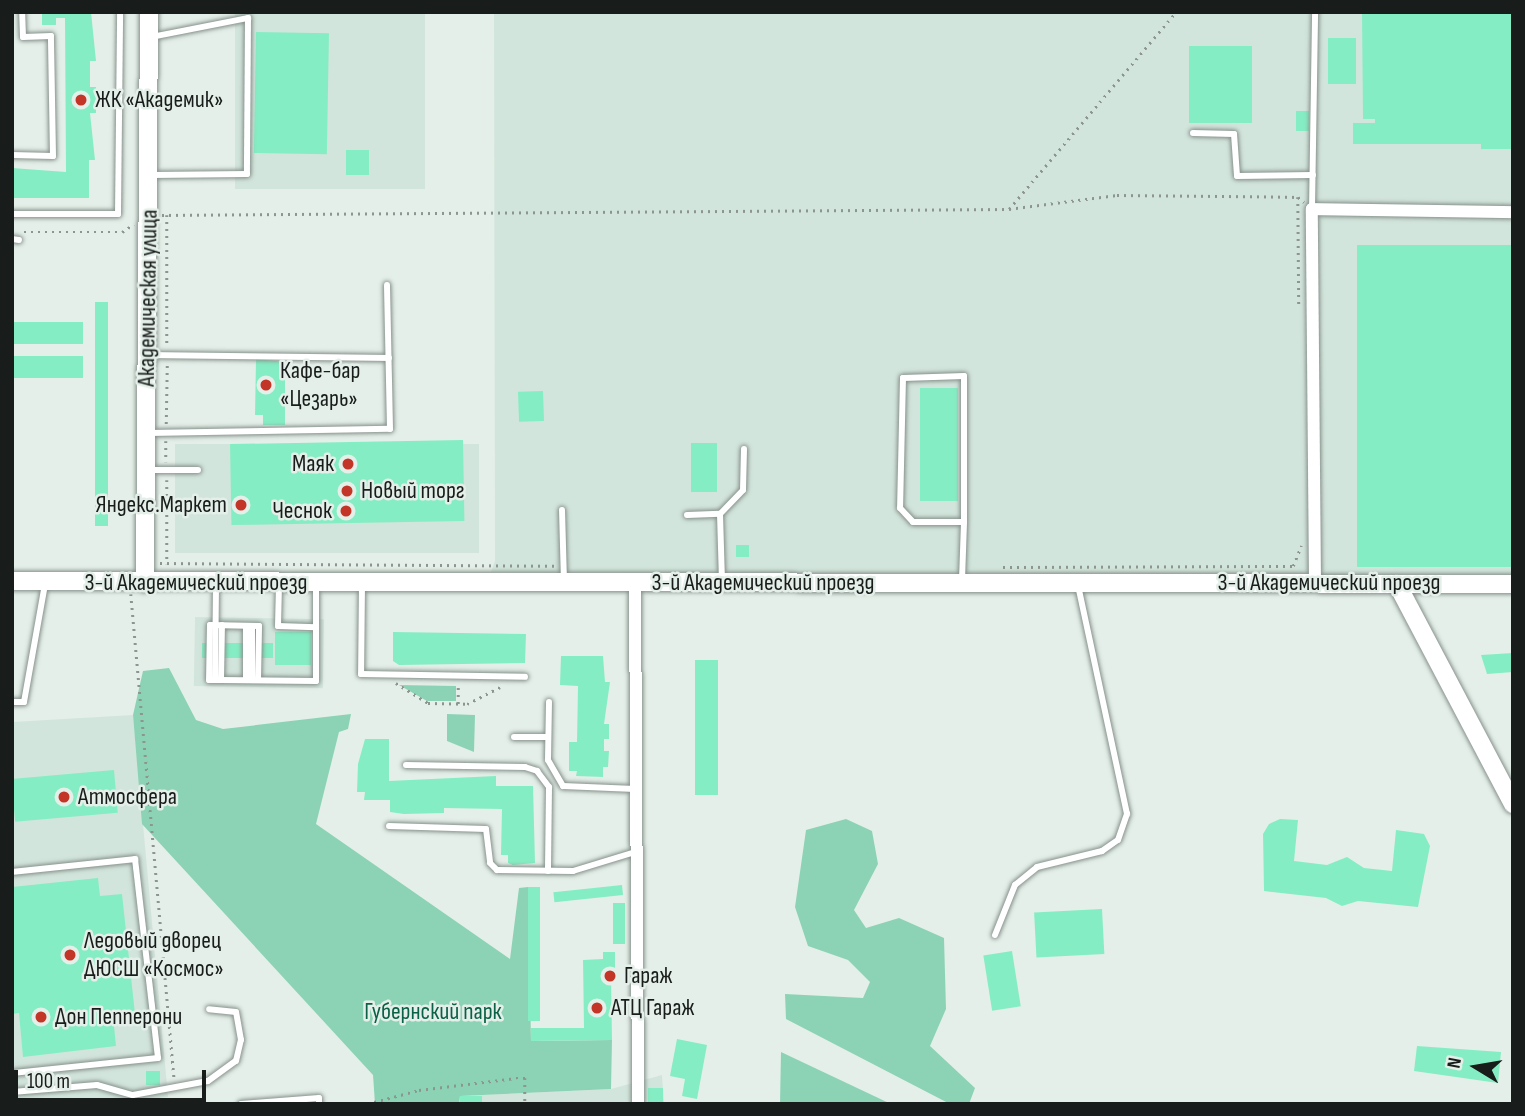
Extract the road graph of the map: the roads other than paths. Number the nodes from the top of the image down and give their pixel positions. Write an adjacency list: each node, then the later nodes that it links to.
1 (22, 12): 7 (lane)
2 (120, 12): 12 (lane)
3 (149, 12): 5 (street, Академическая улица)
4 (1315, 12): 8 (lane)
5 (149, 37): 9 (street, Академическая улица); 9 (lane)
6 (1193, 133): 8 (lane)
7 (12, 155)
8 (1313, 174): 10 (lane)
9 (150, 175): 14 (street, Академическая улица)
10 (1312, 209): 11 (street); 29 (street)
11 (1513, 212)
12 (12, 214)
13 (387, 285): 15 (lane)
14 (148, 355): 15 (lane); 16 (street, Академическая улица)
15 (390, 358): 16 (lane)
16 (147, 433): 18 (street, Академическая улица)
17 (744, 449): 22 (lane)
18 (146, 470): 19 (lane); 30 (street, Академическая улица)
19 (198, 470)
20 (562, 510): 24 (lane)
21 (687, 514): 22 (lane)
22 (720, 514): 35 (lane)
23 (964, 522): 23 (lane); 28 (lane)
24 (564, 574): 33 (street, 3-й Академический проезд); 34 (street, 3-й Академический проезд)
25 (12, 581): 26 (street, 3-й Академический проезд)
26 (45, 582): 30 (street, 3-й Академический проезд); 45 (lane)
27 (216, 582): 30 (street, 3-й Академический проезд); 31 (street, 3-й Академический проезд); 39 (lane)
28 (962, 582): 35 (street, 3-й Академический проезд); 36 (street, 3-й Академический проезд)
29 (1315, 582): 36 (street, 3-й Академический проезд); 37 (street, 3-й Академический проезд)
30 (137, 583)
31 (279, 583): 32 (street, 3-й Академический проезд); 41 (lane)
32 (316, 583): 33 (street, 3-й Академический проезд); 41 (lane)
33 (362, 583): 42 (lane)
34 (635, 583): 35 (street, 3-й Академический проезд); 50 (street)
35 (722, 583)
36 (1078, 584): 56 (lane)
37 (1397, 584): 38 (street, 3-й Академический проезд); 51 (street)
38 (1513, 584)
39 (216, 625): 40 (lane); 43 (lane); 43 (lane)
40 (252, 626): 44 (lane); 44 (lane)
41 (316, 627): 44 (lane)
42 (525, 677)
43 (218, 680): 44 (lane)
44 (252, 680)
45 (12, 702)
46 (549, 702): 48 (lane)
47 (514, 737): 48 (lane)
48 (548, 737): 50 (lane)
49 (406, 765): 54 (lane)
50 (635, 789): 53 (street)
51 (1513, 804)
52 (389, 826): 54 (lane)
53 (635, 852): 54 (lane); 60 (street)
54 (548, 871)
55 (12, 872): 58 (lane)
56 (995, 935)
57 (209, 1009): 59 (lane)
58 (12, 1073)
59 (12, 1092)
60 (638, 1103)
61 (241, 1104): 62 (lane)
62 (319, 1104)

